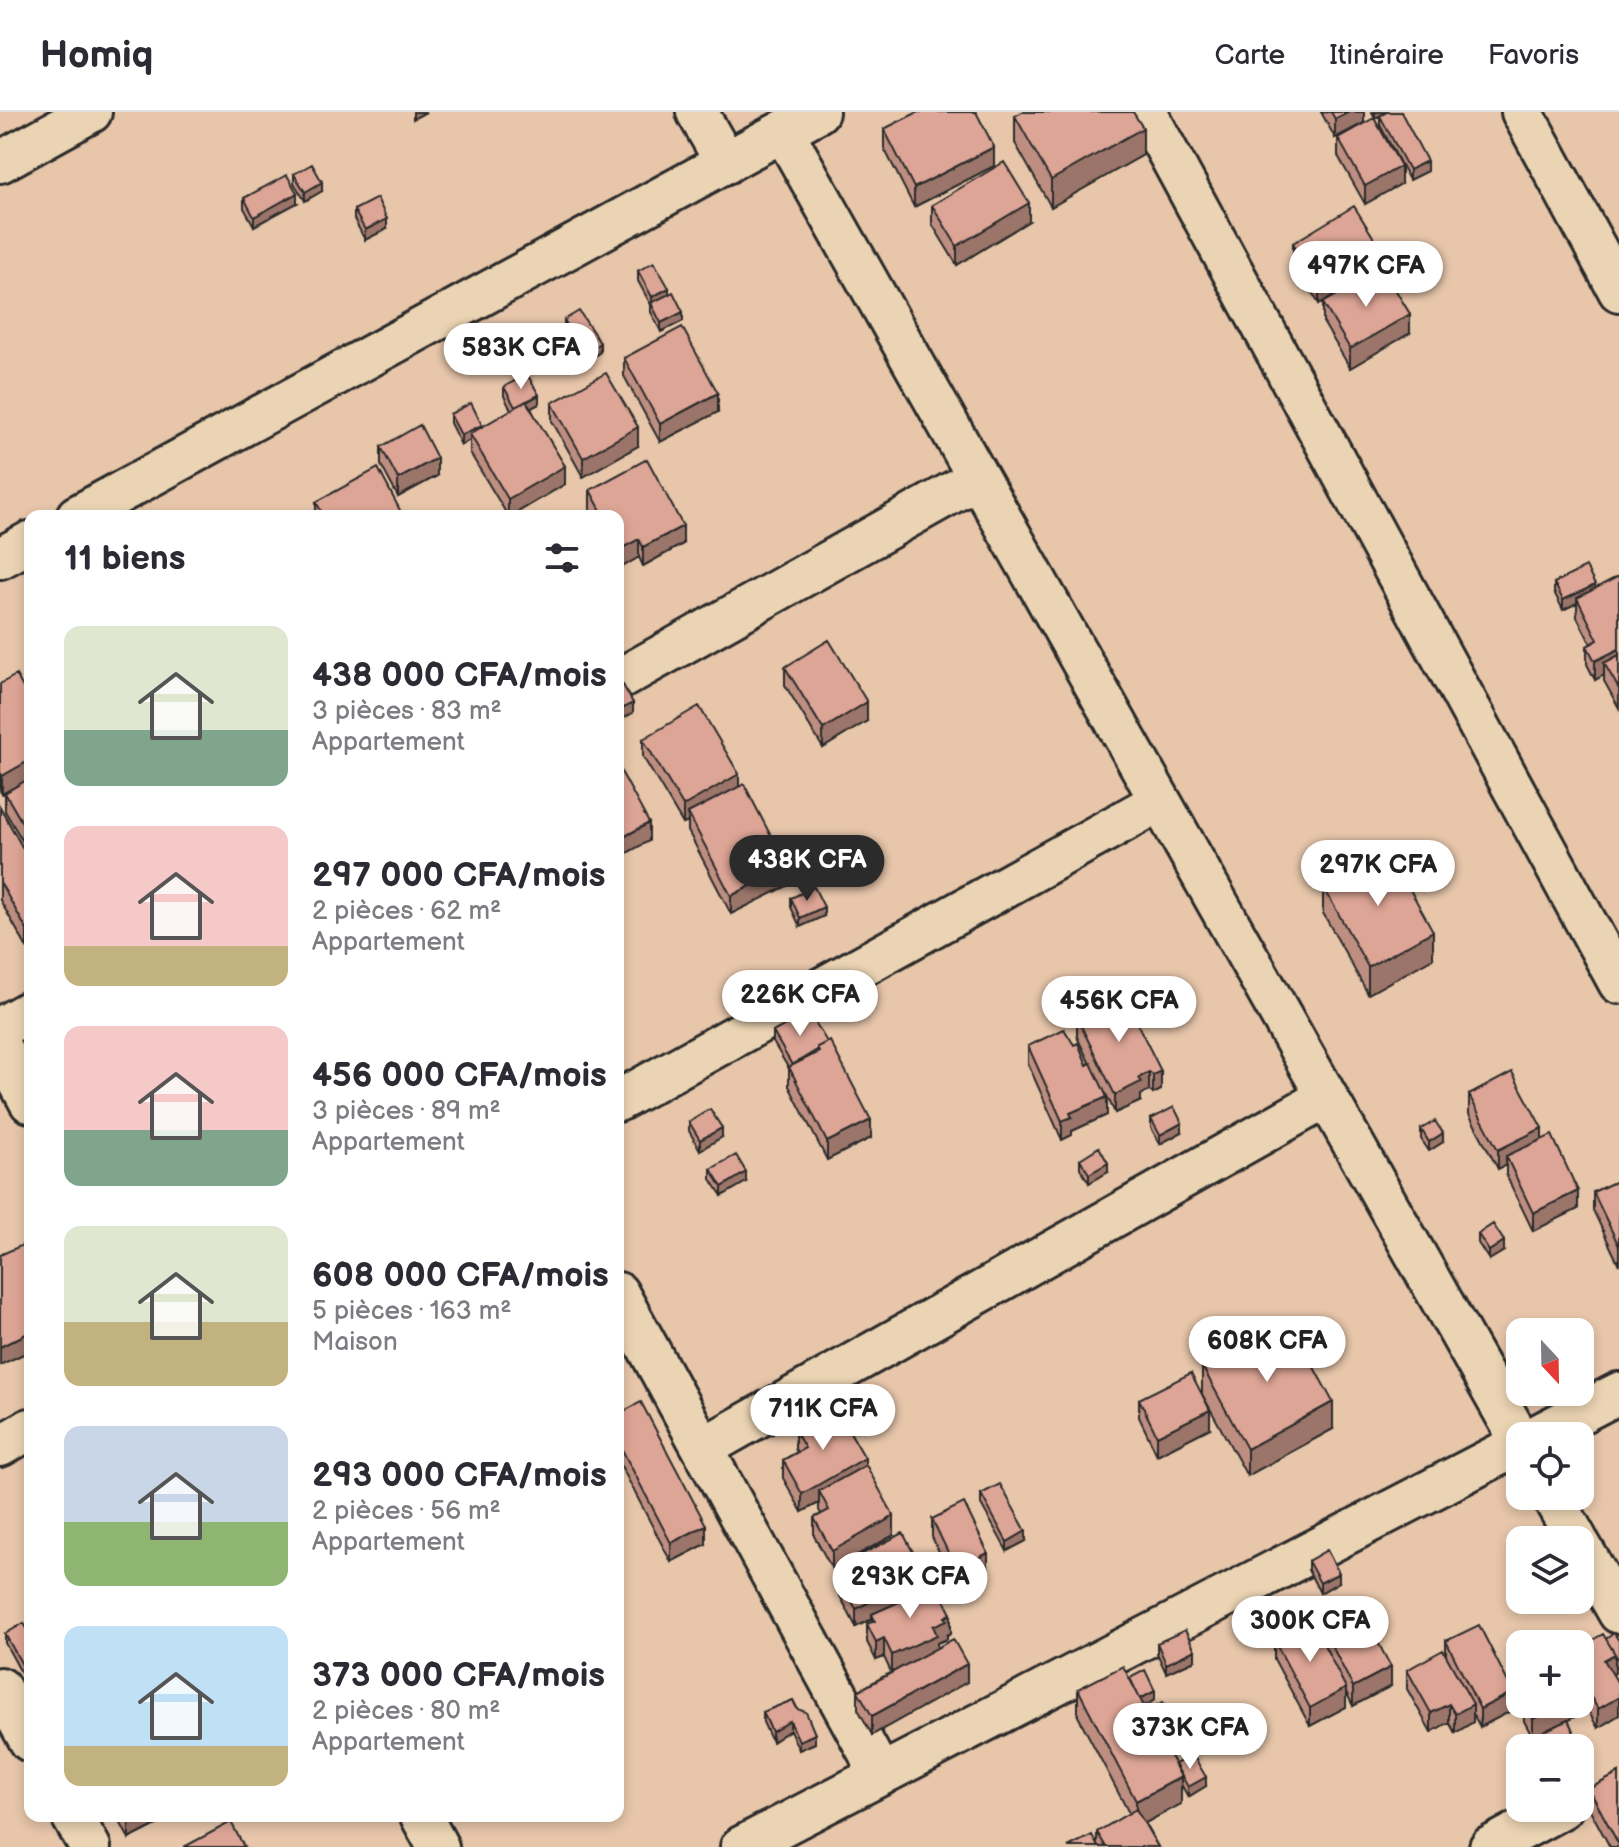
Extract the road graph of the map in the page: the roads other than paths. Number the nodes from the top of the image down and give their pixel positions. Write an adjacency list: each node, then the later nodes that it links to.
1 (91, 112): 7 (street)
2 (697, 112): 8 (street)
3 (818, 112): 6 (street)
4 (1146, 112): 16 (street)
5 (1522, 112): 9 (street)
6 (783, 131): 8 (street); 10 (street)
7 (0, 162)
8 (726, 163): 11 (street)
9 (1613, 267)
10 (978, 478): 14 (street); 15 (street)
11 (88, 510)
12 (24, 545): 13 (street)
13 (0, 558)
14 (624, 677)
15 (1160, 801): 21 (street); 22 (street)
16 (1619, 983)
17 (24, 1014): 18 (street)
18 (0, 1028)
19 (0, 1047): 20 (street)
20 (24, 1091)
21 (1327, 1097): 25 (street); 29 (street)
22 (624, 1098)
23 (624, 1304): 29 (street)
24 (1619, 1393): 26 (street)
25 (1509, 1422)
26 (1563, 1422)
27 (24, 1432): 28 (street)
28 (0, 1446)
29 (703, 1448): 35 (street)
30 (1506, 1449): 35 (street)
31 (1594, 1569): 32 (street)
32 (1619, 1613)
33 (0, 1688): 34 (street)
34 (24, 1730)
35 (881, 1775): 41 (street)
36 (75, 1822): 39 (street)
37 (424, 1822): 40 (street)
38 (1536, 1822): 42 (street)
39 (90, 1847)
40 (438, 1847)
41 (741, 1847)
42 (1490, 1847)

